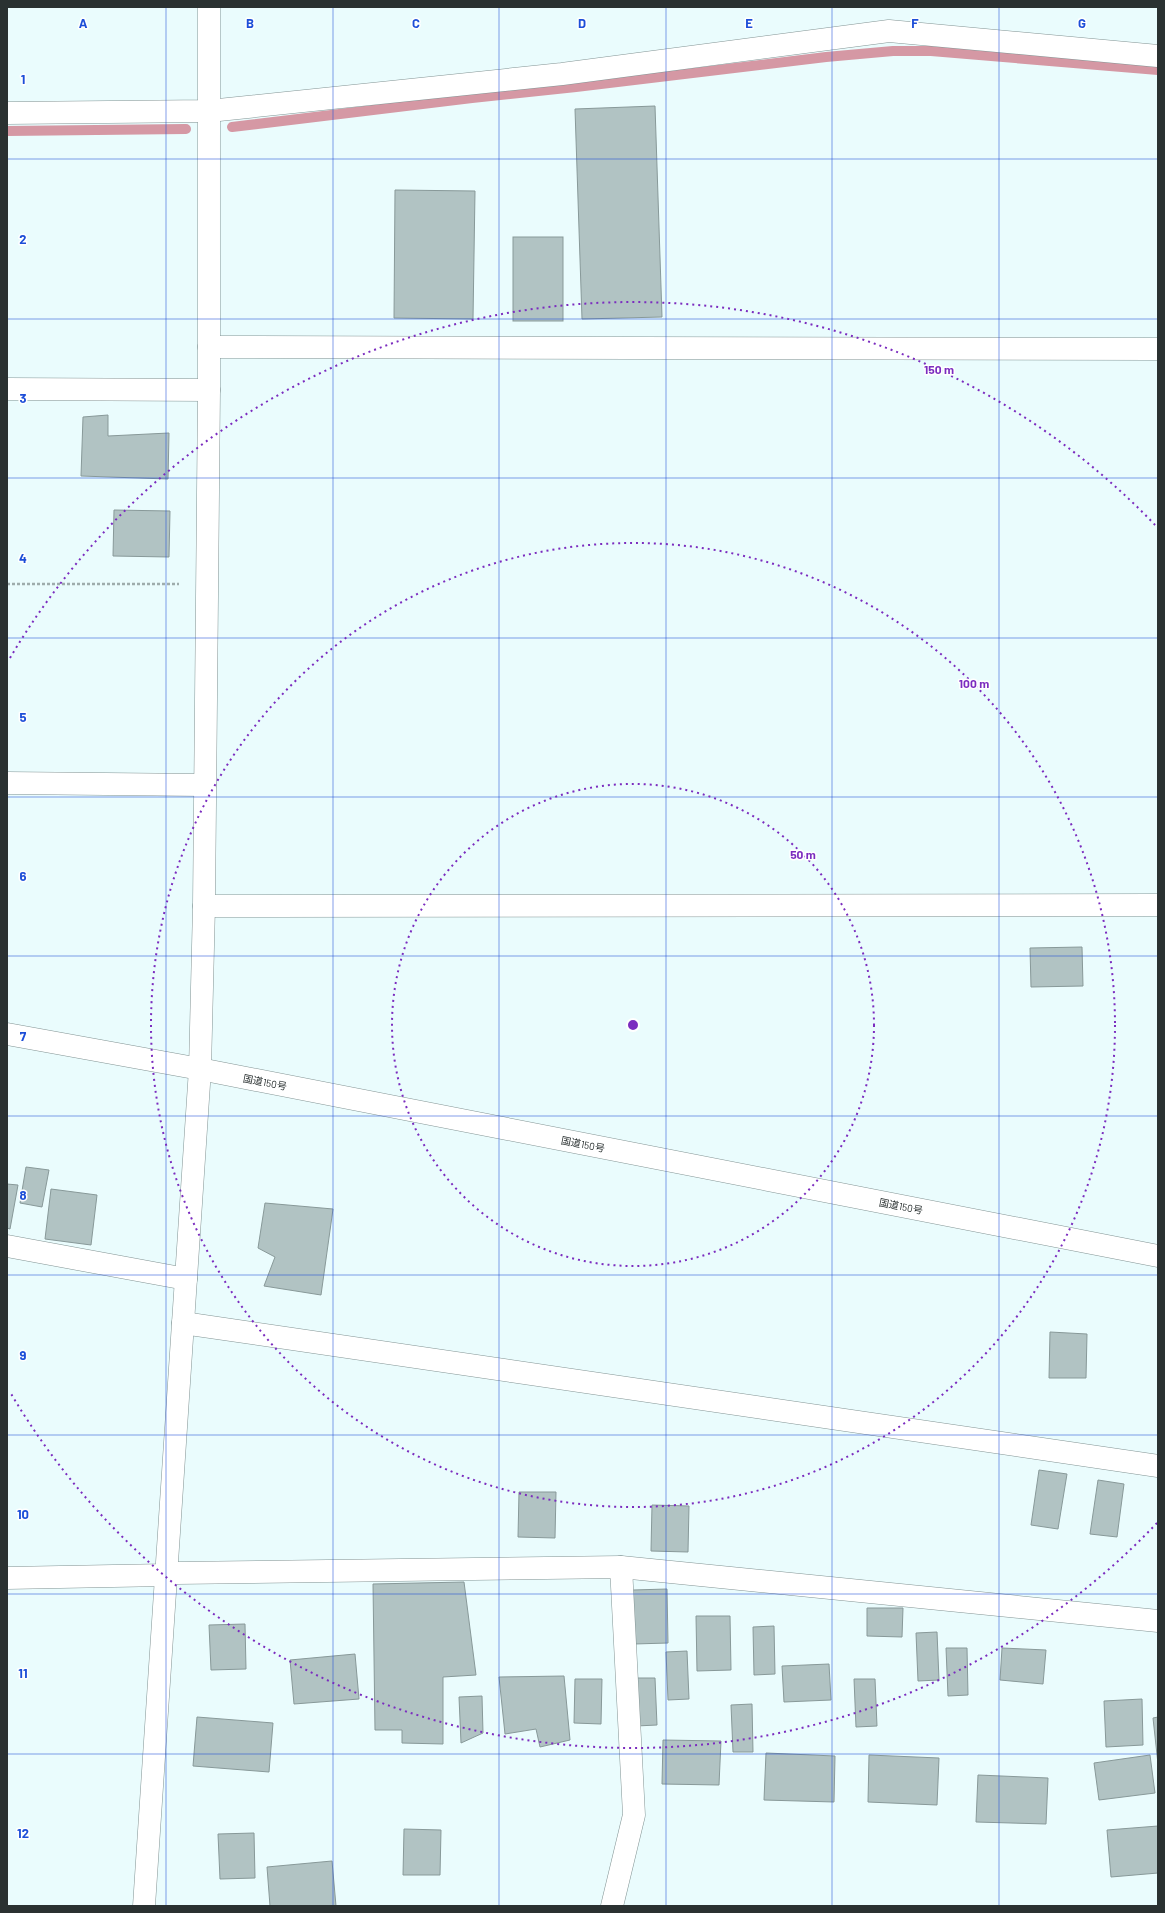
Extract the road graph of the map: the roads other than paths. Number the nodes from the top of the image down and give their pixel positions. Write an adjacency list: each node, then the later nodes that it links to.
1 (209, 7): 3 (main road)
2 (1158, 56): 3 (main road)
3 (208, 111): 4 (main road); 5 (main road)
4 (7, 113)
5 (209, 347): 6 (main road); 8 (main road)
6 (1158, 350)
7 (7, 390): 8 (main road)
8 (209, 390): 10 (main road)
9 (7, 783): 10 (main road)
10 (205, 785): 12 (main road)
11 (1158, 905): 12 (main road)
12 (204, 906): 14 (main road)
13 (7, 1034): 14 (main road, 国道150号)
14 (200, 1069): 16 (main road, 国道150号); 17 (main road)
15 (7, 1246): 17 (main road)
16 (1158, 1256)
17 (186, 1279): 18 (main road)
18 (183, 1323): 19 (main road); 21 (main road)
19 (1158, 1466)
20 (621, 1567): 21 (main road); 23 (main road); 25 (main road)
21 (166, 1575): 22 (main road); 24 (main road)
22 (7, 1578)
23 (1158, 1621)
24 (144, 1906)
25 (612, 1906)

